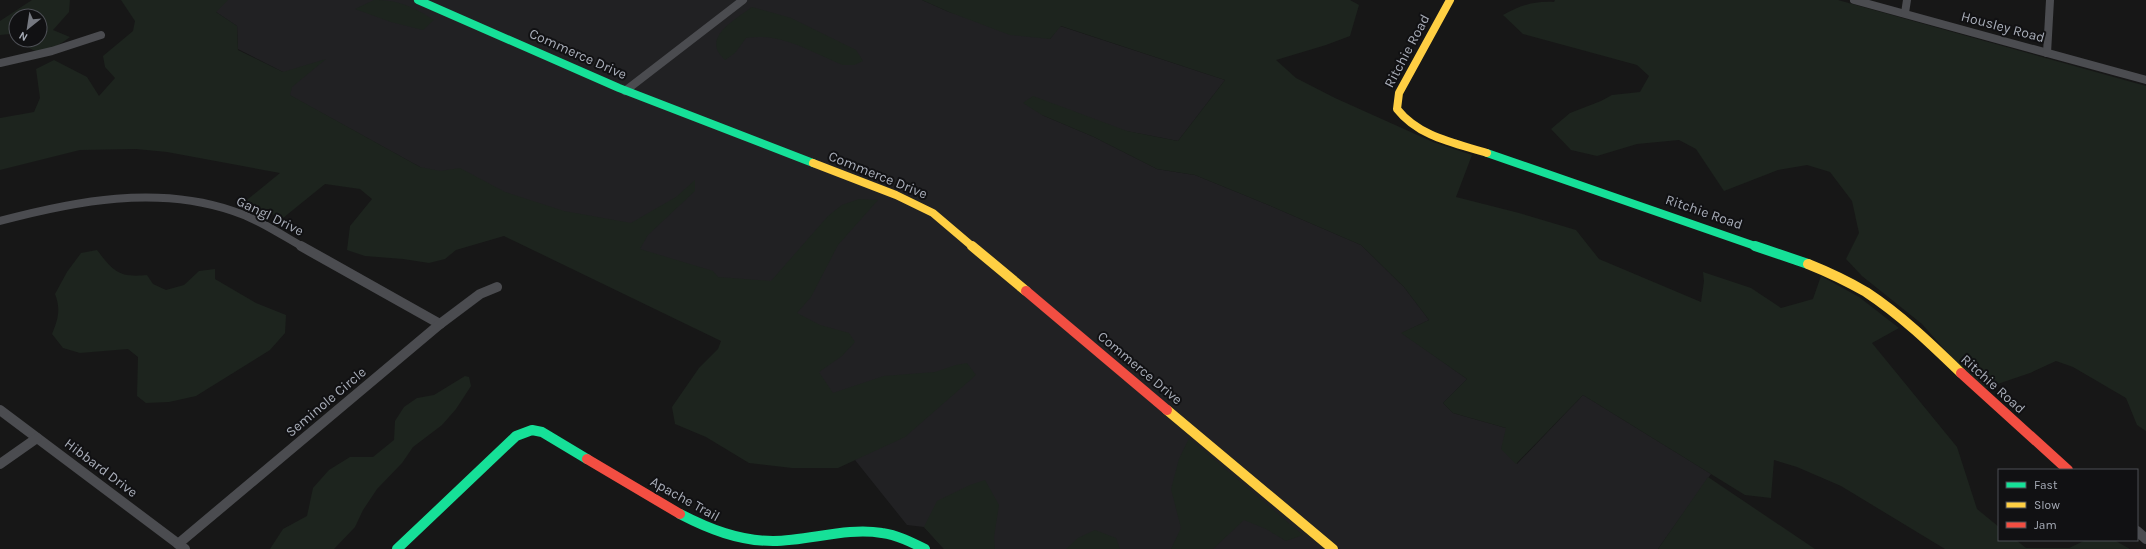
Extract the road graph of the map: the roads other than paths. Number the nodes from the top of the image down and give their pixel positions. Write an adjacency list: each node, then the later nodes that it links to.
1 (418, 0): 12 (street, Commerce Drive)
2 (743, 0): 12 (street)
3 (1450, 0): 19 (street, Ritchie Road)
4 (1854, 0): 7 (street, Housley Road)
5 (1907, 0): 7 (street)
6 (2050, 0): 9 (street)
7 (1905, 13): 9 (street, Housley Road)
8 (101, 35): 10 (street)
9 (2047, 53): 11 (street, Housley Road)
10 (0, 63)
11 (2146, 80)
12 (625, 91): 25 (street, Commerce Drive)
13 (0, 221): 15 (street, Gangl Drive)
14 (497, 287): 15 (street, Seminole Circle)
15 (440, 324): 22 (street, Seminole Circle)
16 (0, 410): 17 (street, Hibbard Drive)
17 (37, 438): 18 (street); 22 (street, Hibbard Drive)
18 (0, 464)
19 (2067, 469)
20 (2138, 532): 21 (street)
21 (2146, 539)
22 (181, 546)
23 (398, 549): 24 (street, Apache Trail)
24 (925, 549)
25 (1333, 549)

